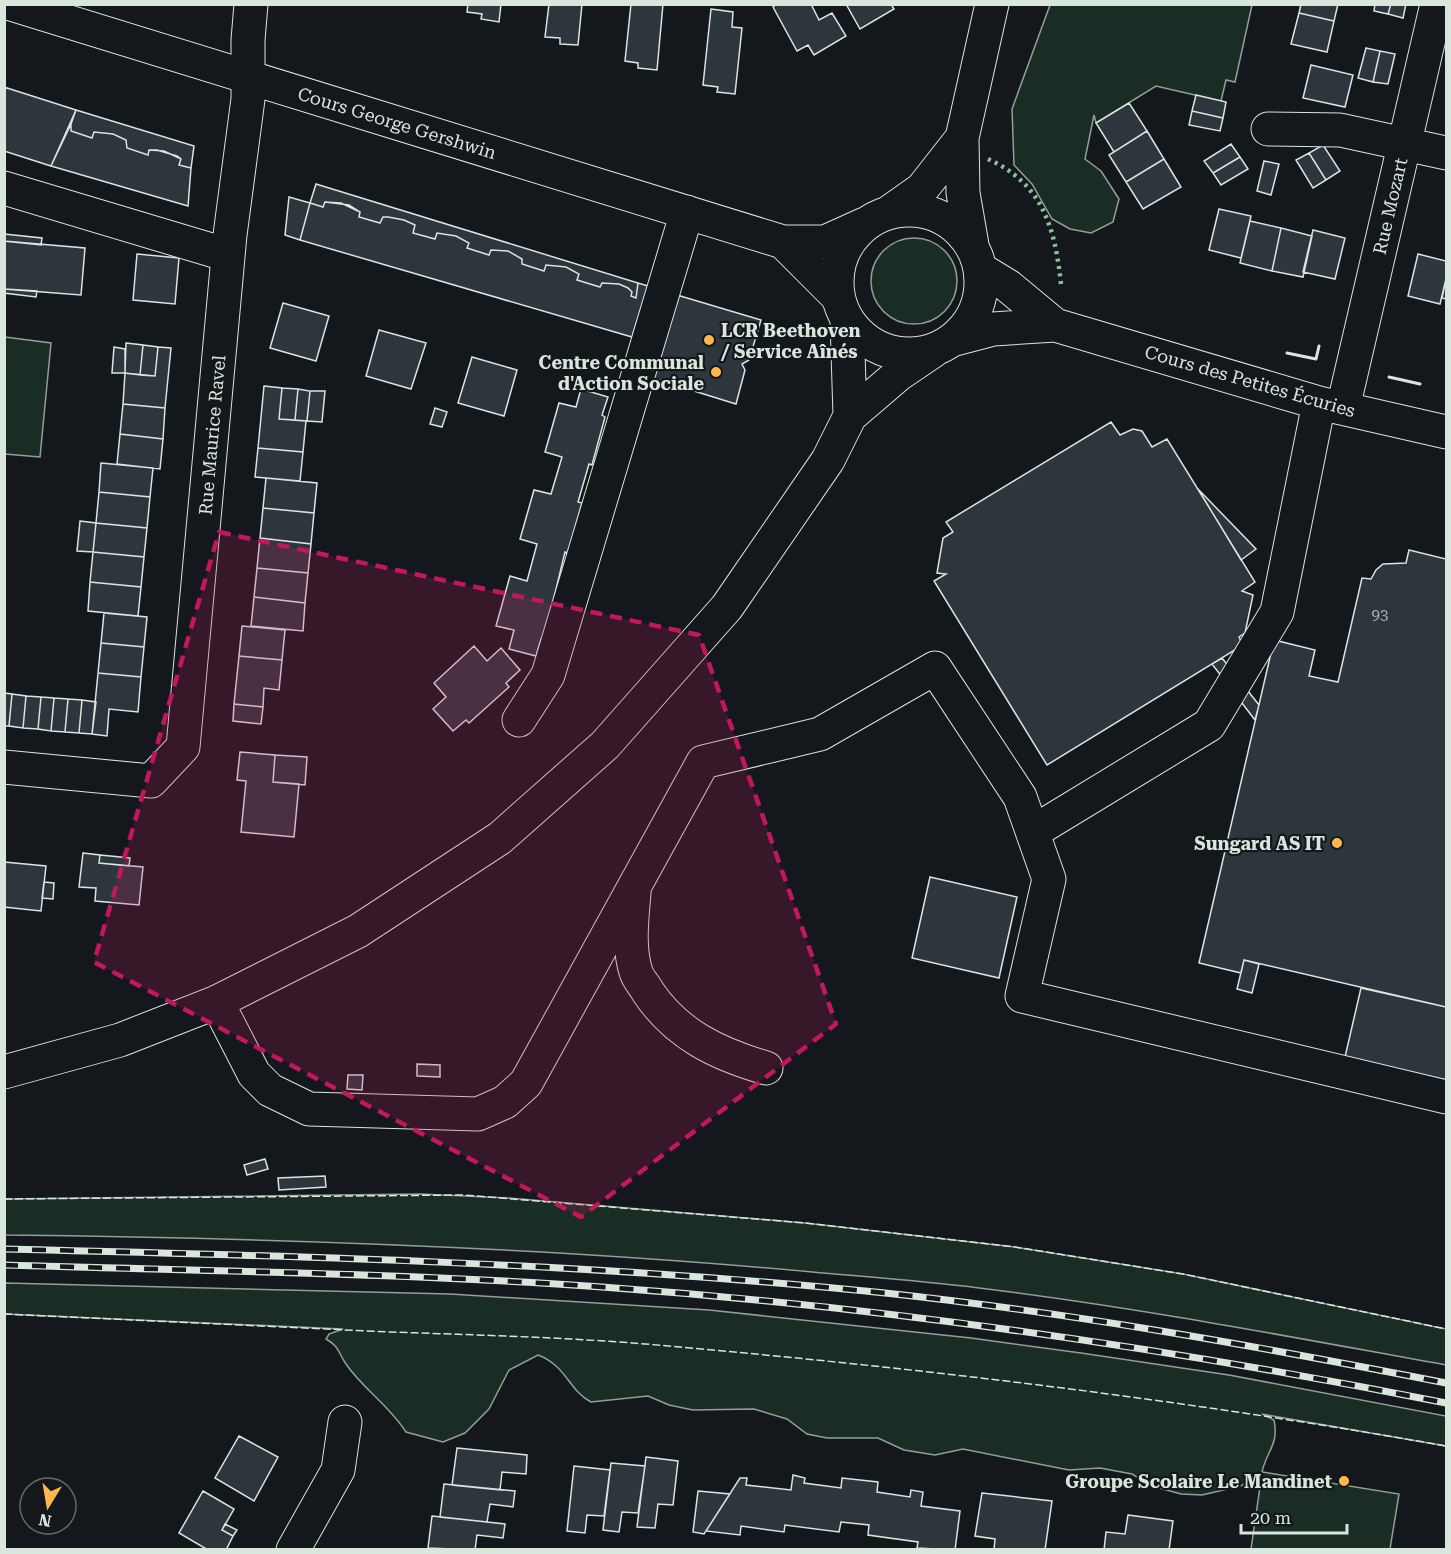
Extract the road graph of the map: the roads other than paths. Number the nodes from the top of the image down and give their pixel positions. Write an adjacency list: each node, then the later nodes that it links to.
1 (11, 4): 5 (street, Cours George Gershwin)
2 (252, 4): 5 (street, Rue Maurice Ravel)
3 (992, 4): 7 (street)
4 (1437, 4): 8 (street, Rue Mozart)
5 (249, 78): 11 (street, Cours George Gershwin); 14 (street, Rue Maurice Ravel)
6 (1268, 129): 8 (street)
7 (962, 138): 12 (street); 15 (street)
8 (1405, 144): 9 (street); 19 (street, Rue Mozart)
9 (1446, 153)
10 (4, 188): 14 (street)
11 (687, 212): 13 (street, Cours George Gershwin); 22 (street)
12 (877, 218): 13 (street, Cours George Gershwin); 15 (street); 16 (street)
13 (783, 242): 16 (street, Cours George Gershwin)
14 (228, 255): 23 (street, Rue Maurice Ravel)
15 (976, 257): 17 (street, Cours des Petites Écuries); 18 (street)
16 (842, 309): 18 (street); 20 (street)
17 (1055, 325): 18 (street, Cours des Petites Écuries); 19 (street, Cours des Petites Écuries)
18 (944, 345): 20 (street)
19 (1331, 406): 21 (street, Cours des Petites Écuries); 24 (street, Rue Mozart)
20 (850, 416): 26 (street)
21 (1446, 432)
22 (519, 720)
23 (4, 767)
24 (1033, 832): 25 (street); 29 (street)
25 (635, 885): 26 (street); 27 (street)
26 (216, 1002): 28 (street)
27 (766, 1068)
28 (4, 1072)
29 (1446, 1097)
30 (345, 1422): 31 (street)
31 (293, 1550)

